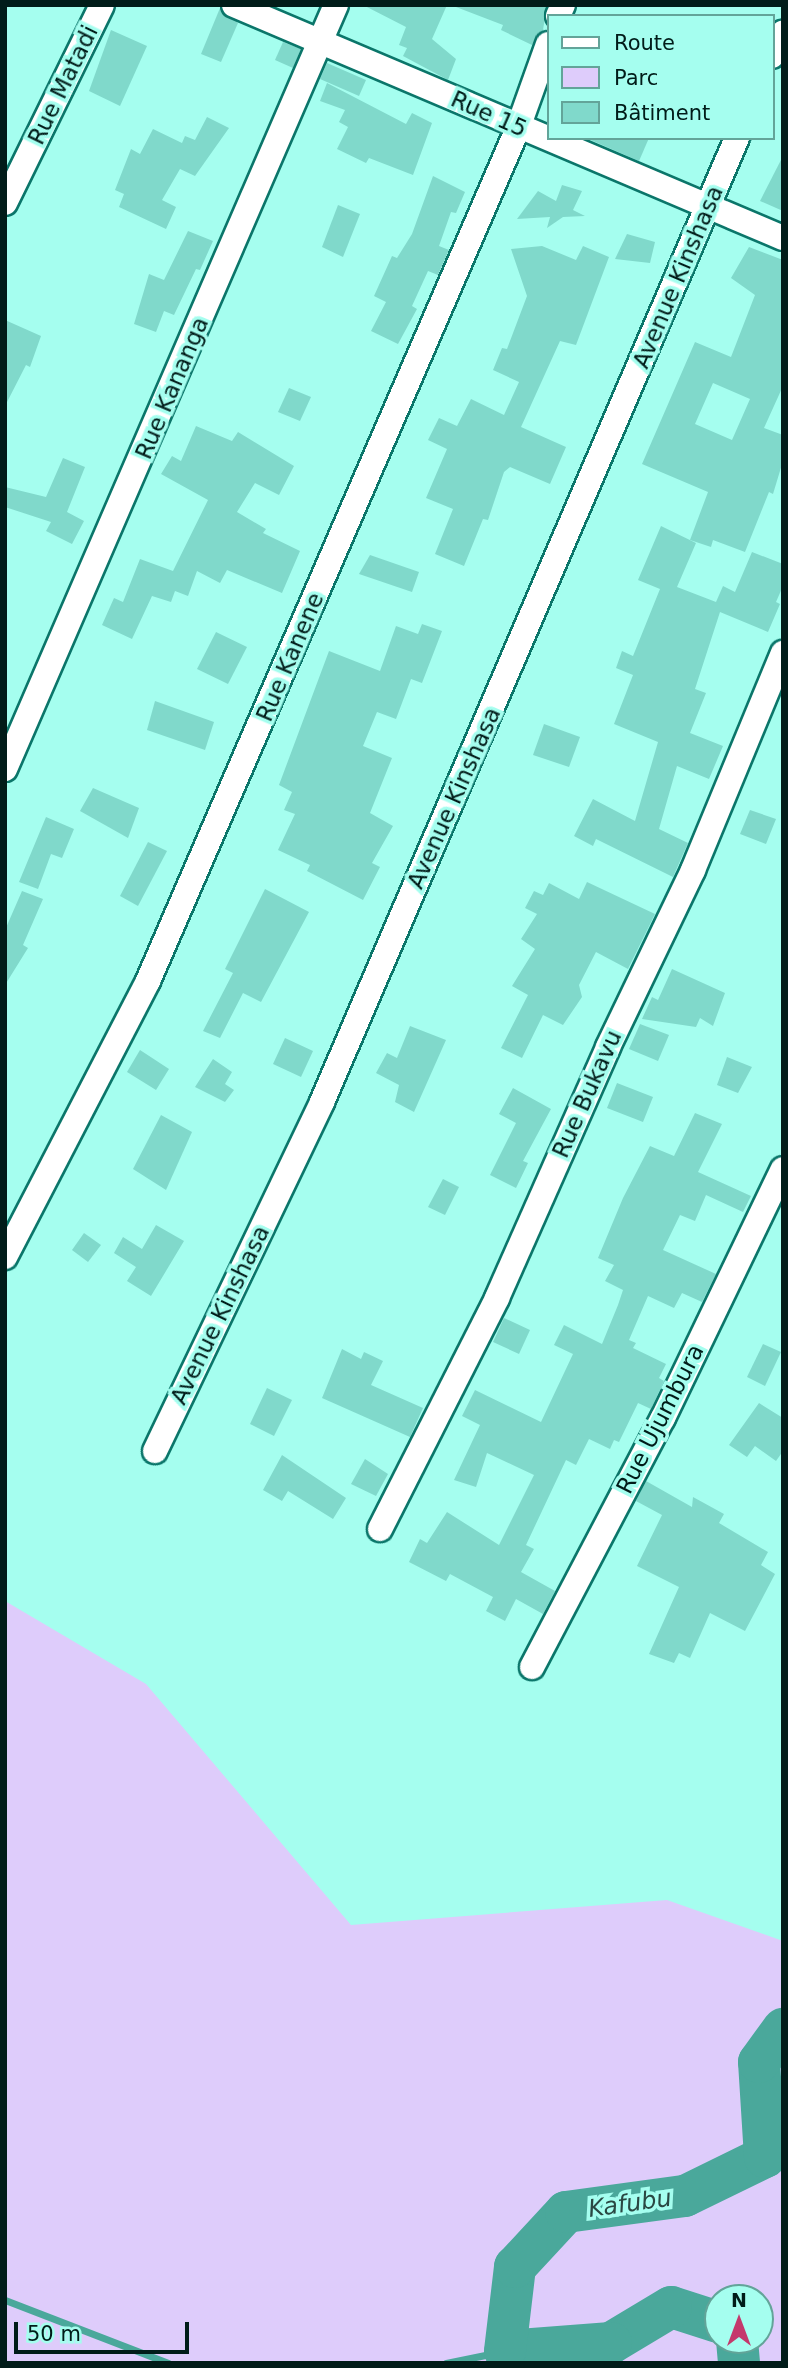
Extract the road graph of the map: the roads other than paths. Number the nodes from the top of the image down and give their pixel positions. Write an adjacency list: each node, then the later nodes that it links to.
1 (102, 5): 12 (street, Rue Matadi)
2 (234, 5): 5 (street, Rue 15)
3 (336, 5): 5 (street, Rue Kananga)
4 (783, 32): 7 (street)
5 (322, 39): 8 (street, Rue 15); 16 (street, Rue Kananga)
6 (546, 50): 8 (street, Rue Kanene)
7 (774, 52)
8 (518, 128): 9 (street, Rue 15); 18 (street, Rue Kanene)
9 (546, 139)
10 (548, 140): 13 (street, Rue 15)
11 (736, 140): 13 (street, Avenue Kinshasa)
12 (5, 203)
13 (708, 205): 14 (street, Rue 15); 19 (street, Avenue Kinshasa)
14 (783, 238)
15 (783, 653): 20 (street, Rue Bukavu)
16 (5, 769)
17 (783, 1169): 21 (street, Rue Ujumbura)
18 (5, 1257)
19 (155, 1451)
20 (380, 1529)
21 (532, 1667)

